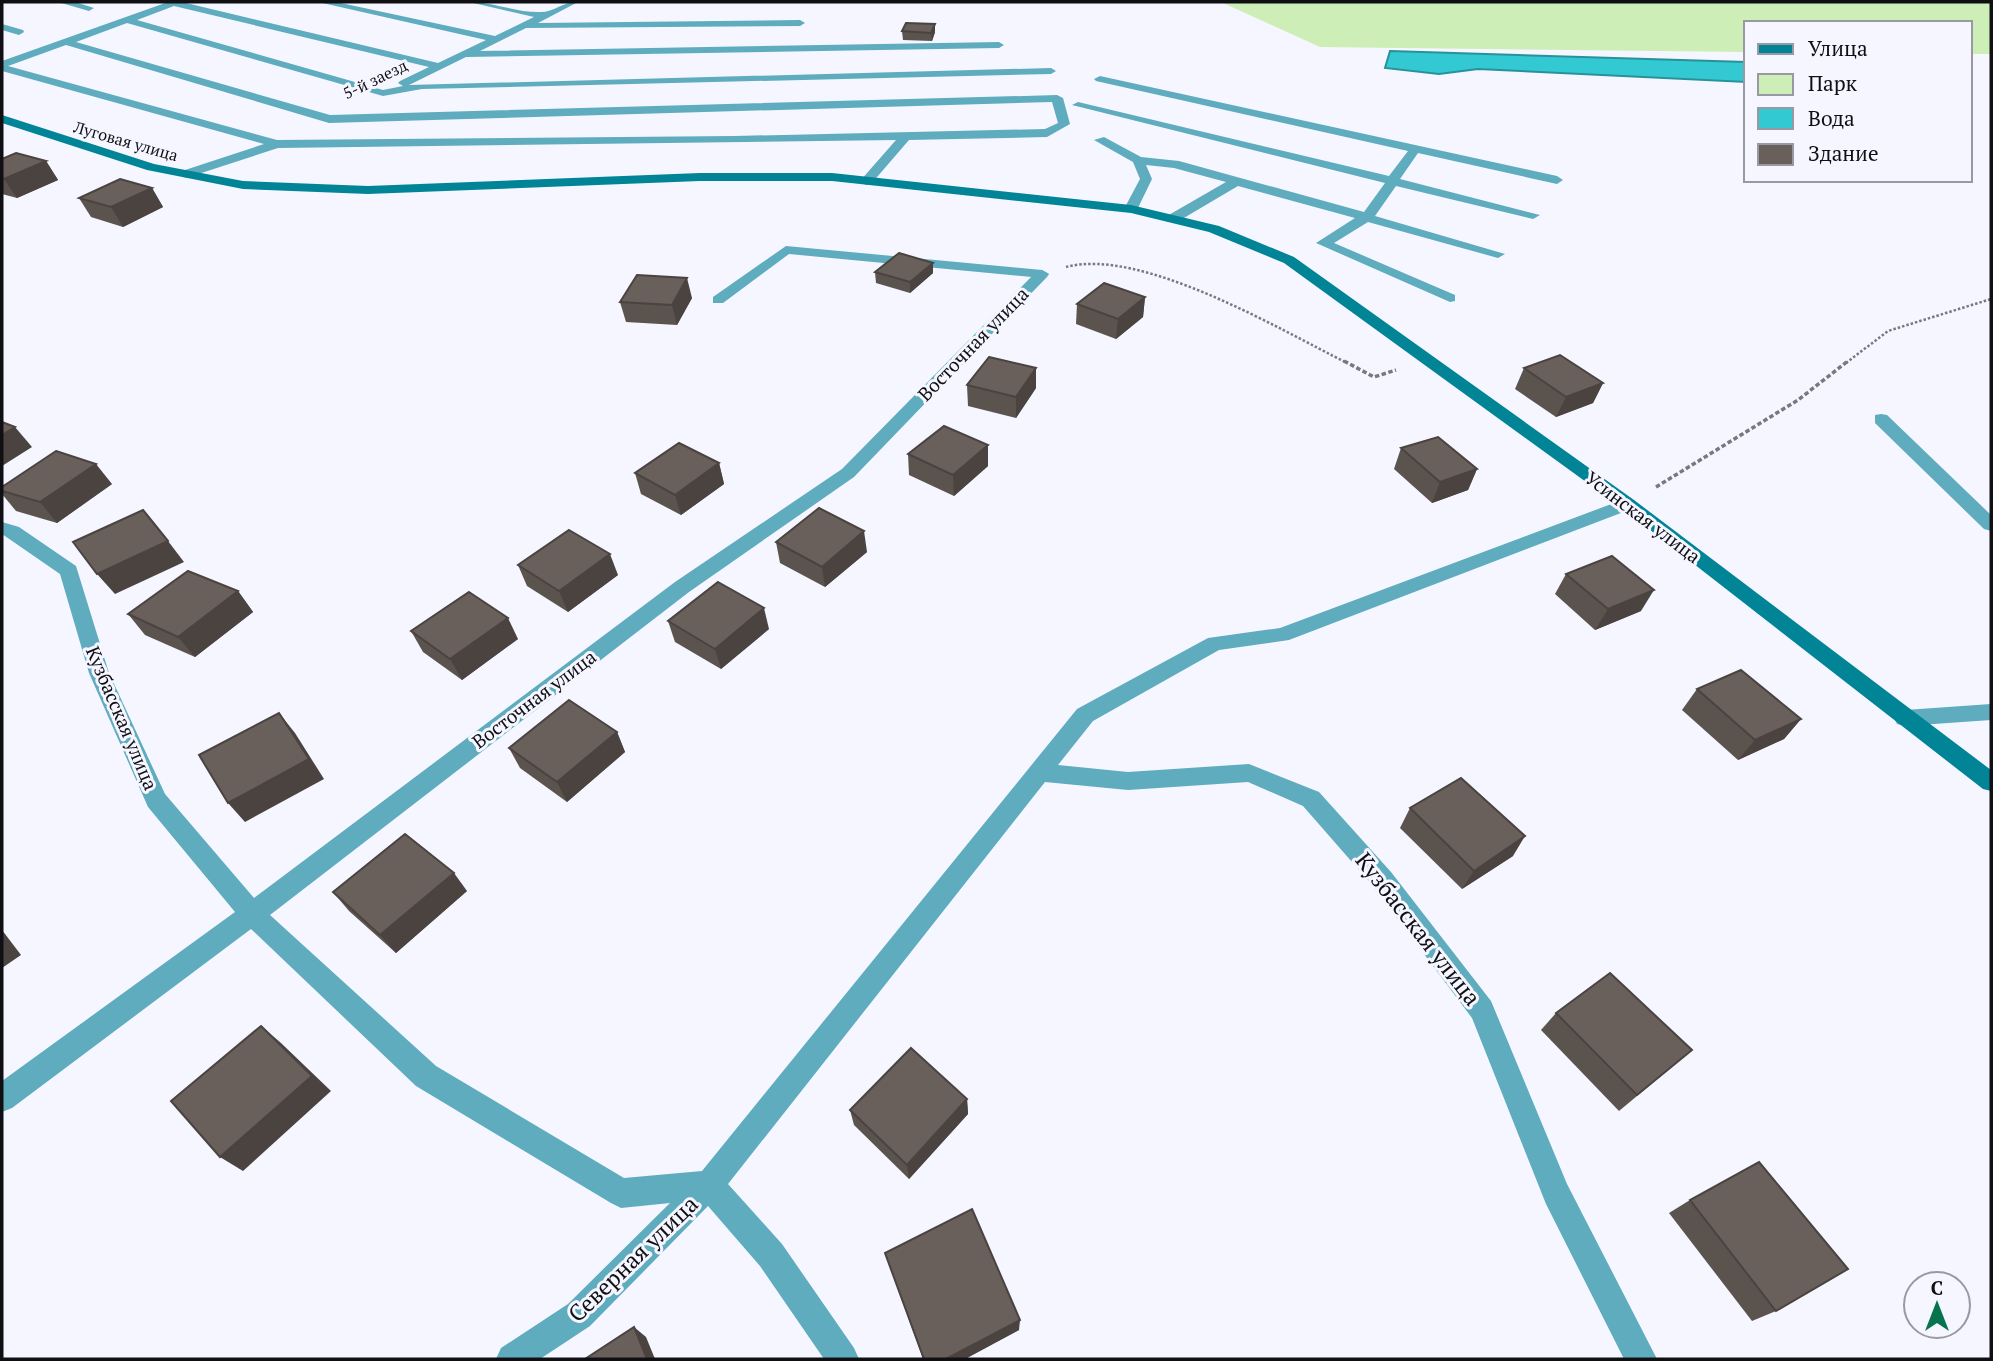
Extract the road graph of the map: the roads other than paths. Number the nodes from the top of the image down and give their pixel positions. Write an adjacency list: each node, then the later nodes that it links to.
1 (63, 2): 6 (street)
2 (175, 2): 8 (street); 18 (street)
3 (323, 2): 13 (street)
4 (474, 2): 7 (street)
5 (573, 2): 7 (street, 5-й заезд)
6 (89, 8)
7 (544, 16): 11 (street, 5-й заезд)
8 (127, 20): 14 (street); 21 (street)
9 (800, 23): 11 (street)
10 (2, 27): 12 (street)
11 (521, 27): 13 (street, 5-й заезд)
12 (19, 32)
13 (496, 39): 16 (street, 5-й заезд)
14 (66, 42): 17 (street); 24 (street)
15 (999, 45): 16 (street)
16 (465, 54): 18 (street, 5-й заезд)
17 (2, 66): 27 (street)
18 (439, 66): 21 (street, 5-й заезд)
19 (1051, 71): 21 (street)
20 (1100, 79): 28 (street)
21 (383, 93): 24 (street, 5-й заезд)
22 (1078, 106): 34 (street)
23 (2, 119): 30 (street, Луговая улица)
24 (329, 119): 25 (street); 27 (street, 5-й заезд)
25 (906, 136): 27 (street); 32 (street)
26 (1100, 140): 29 (street)
27 (277, 144): 30 (street, 5-й заезд)
28 (1415, 149): 31 (street); 34 (street)
29 (1138, 160): 33 (street); 35 (street)
30 (186, 174): 32 (street, Луговая улица)
31 (1557, 180)
32 (866, 181): 35 (street, Усинская улица)
33 (1237, 181): 37 (street); 38 (street)
34 (1393, 181): 36 (street); 37 (street)
35 (1131, 209): 38 (street, Усинская улица)
36 (1533, 215)
37 (1367, 217): 39 (street); 40 (street)
38 (1172, 219): 43 (street, Усинская улица)
39 (1498, 254)
40 (1450, 298)
41 (718, 300): 50 (street, Восточная улица)
42 (1881, 419): 44 (street)
43 (1628, 504): 47 (street, Усинская улица); 48 (street)
44 (1991, 526)
45 (2, 528): 50 (street, Кузбасская улица)
46 (1991, 712): 47 (street)
47 (1905, 718): 49 (street, Усинская улица)
48 (1041, 772): 52 (street); 55 (street, Кузбасская улица)
49 (1991, 782)
50 (252, 914): 51 (street, Восточная улица); 52 (street, Кузбасская улица)
51 (2, 1098)
52 (709, 1185): 53 (street, Северная улица); 54 (street, Северная улица)
53 (512, 1359)
54 (843, 1359)
55 (1641, 1359)

